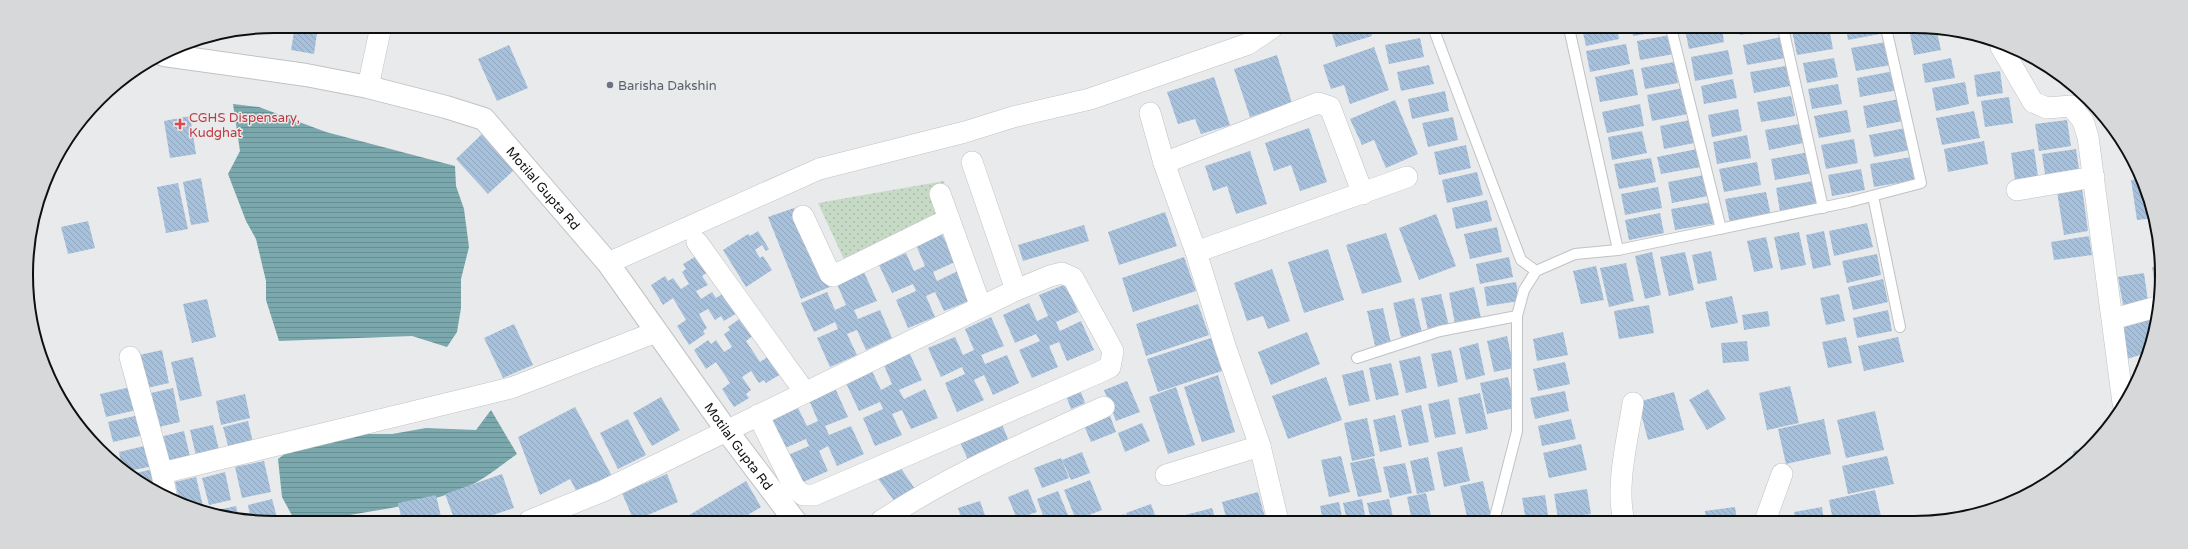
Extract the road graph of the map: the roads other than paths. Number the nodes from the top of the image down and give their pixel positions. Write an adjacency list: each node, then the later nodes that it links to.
1 (380, 33): 10 (street)
2 (1264, 33): 28 (street)
3 (1435, 33): 29 (lane)
4 (1570, 33): 26 (lane)
5 (1672, 33): 24 (lane)
6 (1784, 33): 21 (lane)
7 (1887, 33): 20 (lane)
8 (2003, 50): 11 (street)
9 (173, 55): 10 (street, Motilal Gupta Rd)
10 (368, 87): 28 (street, Motilal Gupta Rd)
11 (2078, 103): 16 (street)
12 (1150, 113): 14 (street)
13 (972, 162): 30 (street)
14 (1164, 164): 19 (street); 27 (street)
15 (1407, 177): 19 (street)
16 (2094, 177): 17 (street); 34 (street)
17 (2017, 190)
18 (940, 194): 23 (street)
19 (1363, 194): 27 (street)
20 (1873, 196): 21 (lane); 35 (lane)
21 (1823, 208): 24 (lane)
22 (803, 216): 23 (street)
23 (949, 219): 31 (street)
24 (1721, 229): 26 (lane)
25 (697, 242): 39 (street)
26 (1618, 250): 29 (lane)
27 (1196, 252): 45 (street)
28 (608, 263): 36 (street, Motilal Gupta Rd)
29 (1536, 271): 33 (lane)
30 (1016, 290): 31 (street); 43 (street)
31 (981, 307): 39 (street)
32 (2153, 308): 34 (street)
33 (1517, 316): 38 (lane); 54 (lane)
34 (2113, 319): 40 (street)
35 (1900, 328)
36 (656, 332): 44 (street, Motilal Gupta Rd); 46 (street)
37 (130, 357): 46 (street)
38 (1357, 358)
39 (804, 391): 43 (street)
40 (2122, 396)
41 (1633, 403): 55 (street)
42 (1104, 406): 52 (street)
43 (758, 415): 44 (street)
44 (727, 431): 50 (street); 51 (street, Motilal Gupta Rd)
45 (1260, 446): 48 (street); 53 (street)
46 (162, 473): 49 (street)
47 (1782, 474): 56 (street)
48 (1166, 475)
49 (165, 490)
50 (541, 516)
51 (791, 516)
52 (888, 516)
53 (1277, 516)
54 (1495, 516)
55 (1624, 516)
56 (1767, 516)

